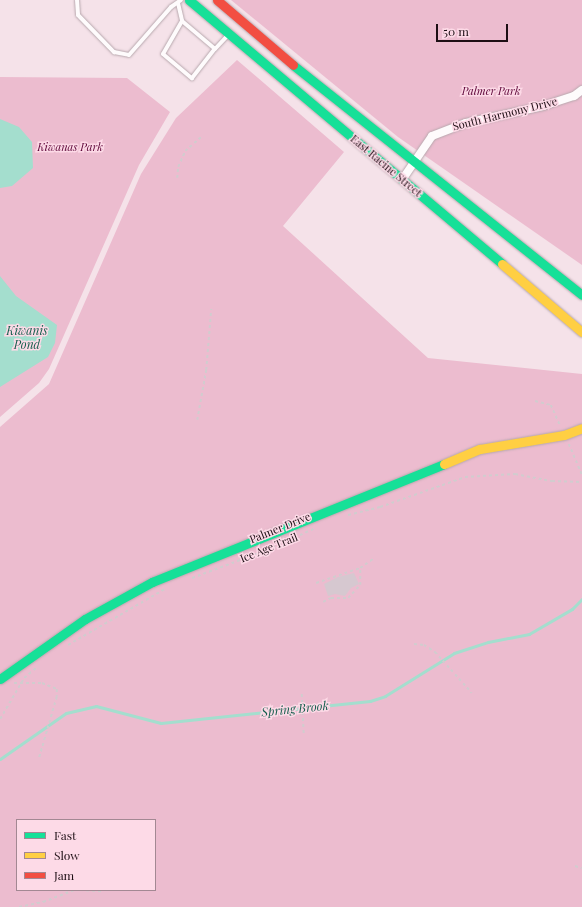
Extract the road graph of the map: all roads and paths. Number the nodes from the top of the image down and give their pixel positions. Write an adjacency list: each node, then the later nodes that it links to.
1 (77, 0): 4 (lane)
2 (189, 0): 6 (main road, East Racine Street)
3 (217, 0): 10 (main road, East Racine Street)
4 (180, 2): 5 (lane)
5 (182, 21): 7 (lane); 7 (lane)
6 (229, 33): 7 (lane); 12 (main road, East Racine Street)
7 (215, 49)
8 (582, 90): 10 (street, South Harmony Drive)
9 (202, 136): 11 (path)
10 (413, 162): 12 (street, South Harmony Drive); 13 (main road, East Racine Street)
11 (177, 178)
12 (402, 180): 15 (main road, East Racine Street)
13 (582, 295)
14 (211, 309): 16 (path)
15 (582, 332)
16 (197, 420)
17 (582, 428): 30 (main road, Palmer Drive)
18 (582, 482): 19 (path)
19 (342, 516)
20 (316, 527): 23 (path, Ice Age Trail)
21 (373, 559): 22 (path)
22 (360, 568): 24 (path); 26 (path)
23 (188, 580)
24 (316, 583)
25 (167, 588): 28 (path)
26 (323, 602)
27 (414, 644): 32 (path)
28 (65, 647)
29 (38, 666): 31 (path)
30 (4, 681): 31 (path)
31 (22, 683): 34 (path); 36 (path)
32 (472, 692)
33 (302, 694): 35 (path)
34 (0, 719)
35 (304, 735)
36 (39, 759)
37 (575, 866): 38 (path)
38 (582, 868)
39 (72, 891): 40 (path)
40 (19, 907)

